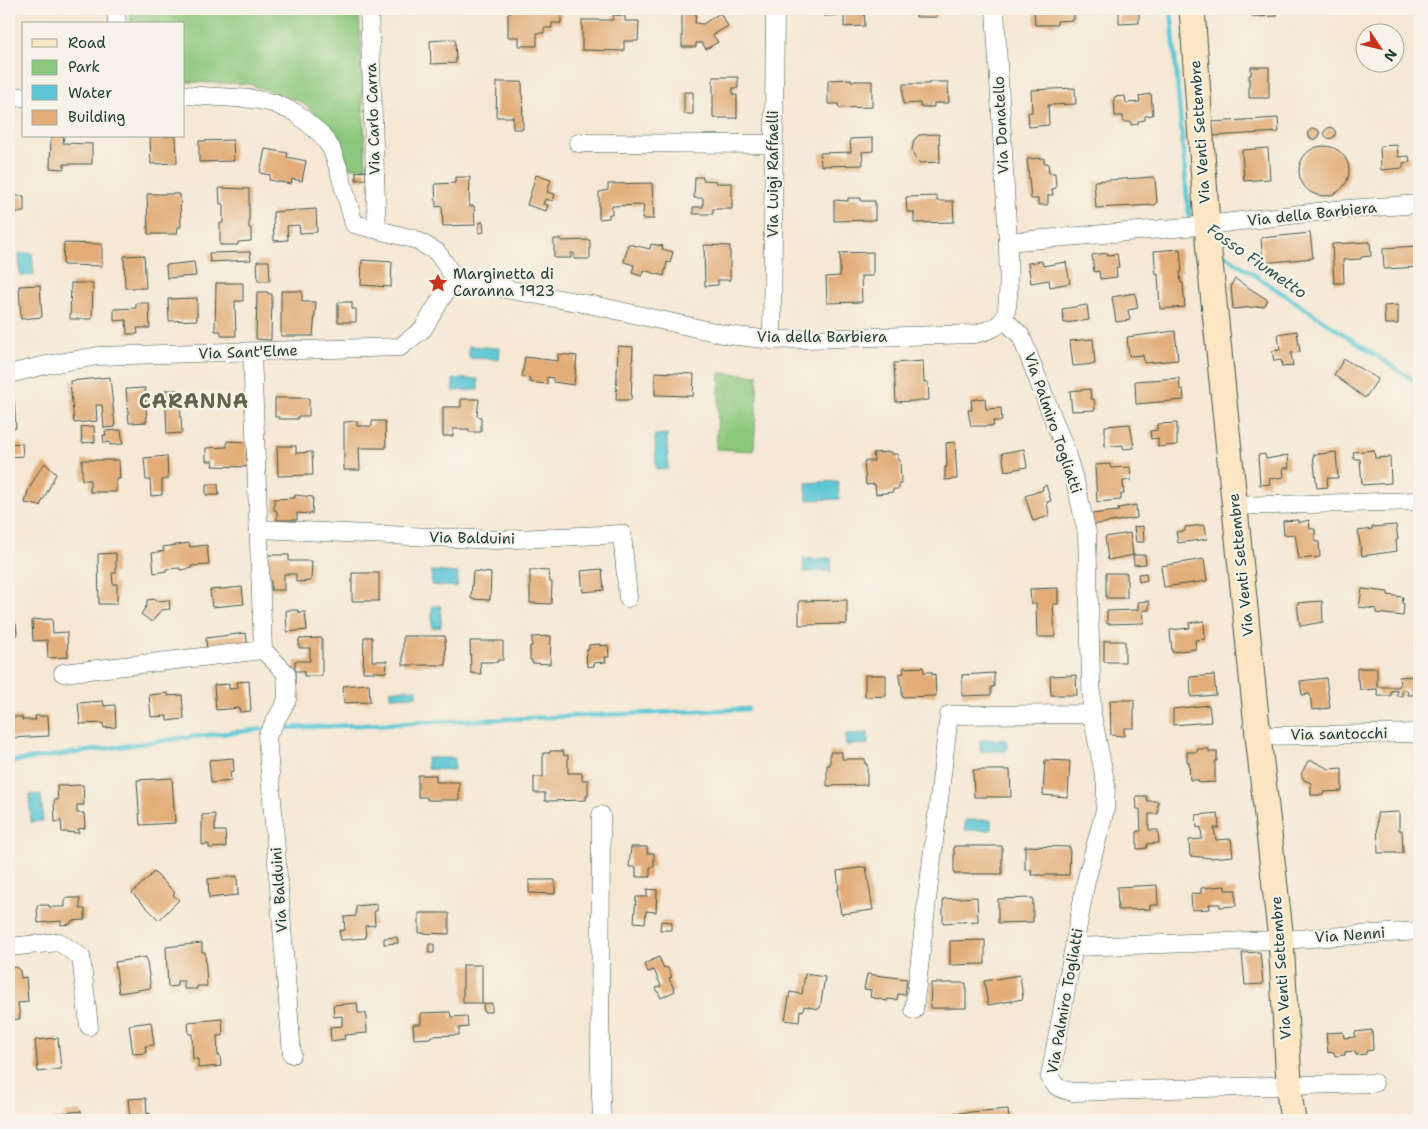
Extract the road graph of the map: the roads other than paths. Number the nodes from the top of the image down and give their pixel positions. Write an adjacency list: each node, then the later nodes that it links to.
1 (116, 9): 6 (street)
2 (369, 9): 13 (street, Via Carlo Carra)
3 (775, 9): 11 (street, Via Luigi Raffaelli)
4 (995, 9): 15 (street, Via Donatello)
5 (1192, 9): 14 (street, Via Venti Settembre)
6 (117, 22)
7 (185, 95): 13 (street)
8 (9, 97): 9 (street)
9 (22, 97)
10 (578, 142): 11 (street)
11 (774, 144): 18 (street, Via Luigi Raffaelli)
12 (1419, 204): 14 (street, Via della Barbiera)
13 (377, 229): 16 (street)
14 (1205, 235): 15 (street, Via della Barbiera); 22 (street, Via Venti Settembre)
15 (1008, 242): 17 (street)
16 (456, 280): 18 (street, Via della Barbiera); 19 (street, Via Sant'Elme)
17 (1004, 319): 18 (street, Via della Barbiera); 27 (street, Via Palmiro Togliatti)
18 (772, 340)
19 (252, 352): 20 (street, Via Sant'Elme); 23 (street)
20 (9, 374)
21 (1419, 501): 22 (street)
22 (1235, 506): 29 (street, Via Venti Settembre)
23 (259, 529): 24 (street, Via Balduini); 25 (street)
24 (628, 598)
25 (263, 650): 26 (street); 37 (street, Via Balduini)
26 (63, 673)
27 (1092, 714): 34 (street, Via Palmiro Togliatti); 35 (street)
28 (1419, 733): 29 (street, Via santocchi)
29 (1258, 736): 32 (street, Via Venti Settembre)
30 (602, 815): 40 (street)
31 (1419, 931): 32 (street, Via Nenni)
32 (1281, 940): 34 (street, Via Nenni); 39 (street, Via Venti Settembre)
33 (9, 947): 36 (street)
34 (1074, 947): 39 (street, Via Palmiro Togliatti)
35 (914, 1010)
36 (89, 1026)
37 (292, 1054)
38 (1374, 1083): 39 (street)
39 (1290, 1086): 41 (street, Via Venti Settembre)
40 (602, 1120)
41 (1293, 1120)

